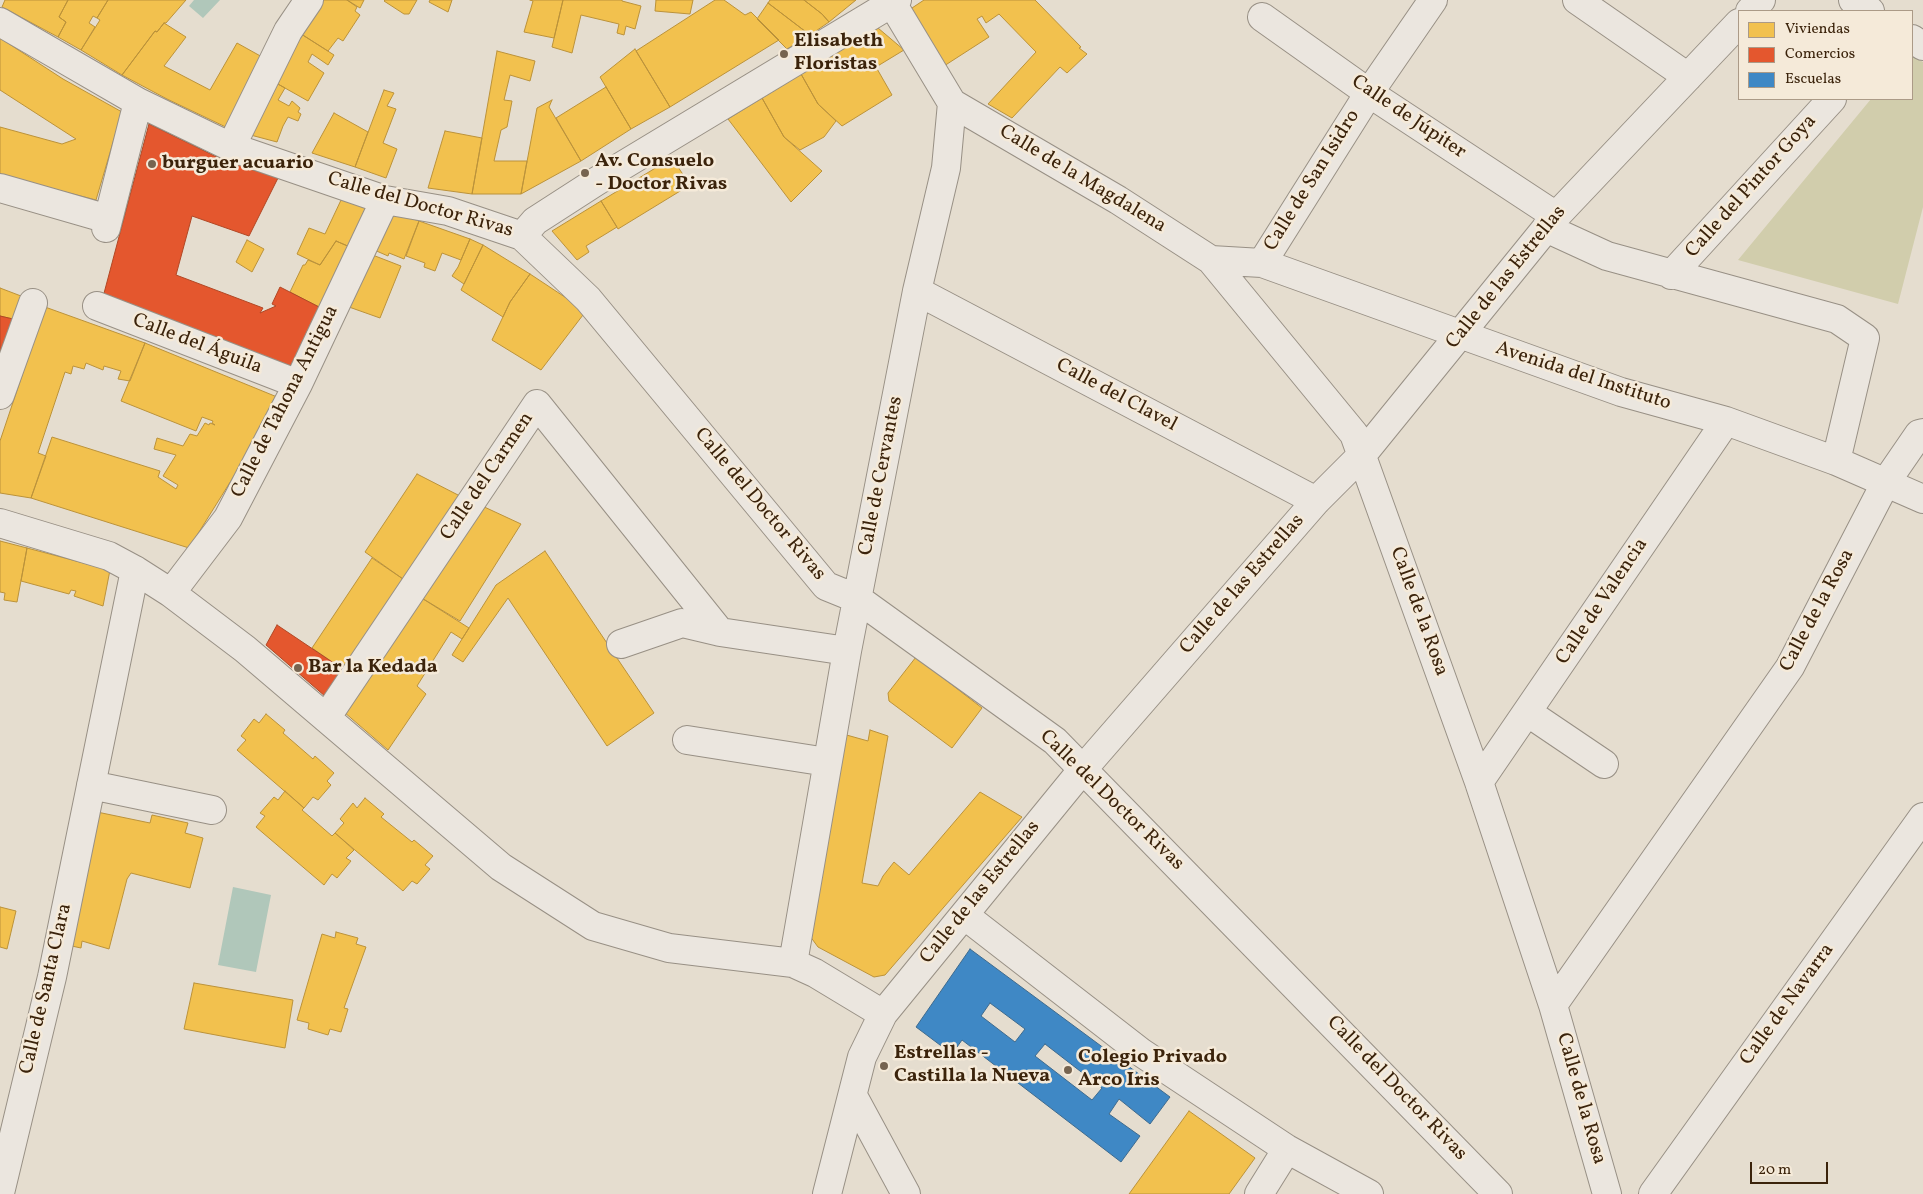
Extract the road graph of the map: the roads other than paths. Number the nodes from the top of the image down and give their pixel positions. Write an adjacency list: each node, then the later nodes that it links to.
1 (309, 0): 17 (street)
2 (1433, 0): 13 (street, Calle de San Isidro)
3 (1577, 0): 12 (street)
4 (1761, 0): 7 (street)
5 (1853, 0): 8 (street)
6 (895, 2): 16 (street); 21 (street)
7 (1751, 10)
8 (1868, 10)
9 (1262, 17): 13 (street, Calle de Júpiter)
10 (0, 22): 15 (street, Calle del Doctor Rivas)
11 (1738, 24): 12 (street, Calle de las Estrellas)
12 (1688, 77): 20 (street, Calle de las Estrellas)
13 (1369, 93): 20 (street, Calle de Júpiter); 23 (street, Calle de San Isidro)
14 (1831, 100): 24 (street, Calle del Pintor Goya)
15 (138, 102): 17 (street, Calle del Doctor Rivas); 18 (street)
16 (952, 103): 22 (street, Calle de la Magdalena); 25 (street, Calle de Cervantes)
17 (232, 146): 19 (street, Calle del Doctor Rivas)
18 (0, 188)
19 (385, 200): 21 (street, Calle del Doctor Rivas); 29 (street, Calle de Tahona Antigua)
20 (1551, 222): 24 (street, Calle del Pintor Goya); 28 (street, Calle de las Estrellas)
21 (522, 236): 41 (street, Calle del Doctor Rivas)
22 (1210, 260): 23 (street, Avenida del Instituto); 33 (street, Calle de la Rosa)
23 (1262, 263): 28 (street, Avenida del Instituto)
24 (1671, 275): 34 (street, Calle del Pintor Goya)
25 (917, 291): 37 (street, Calle del Clavel); 41 (street, Calle de Cervantes)
26 (33, 303): 30 (street)
27 (97, 306): 29 (street, Calle del Águila)
28 (1460, 336): 31 (street, Avenida del Instituto); 33 (street, Calle de las Estrellas)
29 (298, 384): 40 (street, Calle de Tahona Antigua)
30 (0, 395)
31 (1726, 422): 34 (street, Avenida del Instituto); 45 (street, Calle de Valencia)
32 (1921, 433): 35 (street, Calle de la Rosa)
33 (1362, 455): 37 (street, Calle de las Estrellas); 51 (street, Calle de la Rosa)
34 (1836, 461): 35 (street, Avenida del Instituto)
35 (1886, 482): 36 (street, Avenida del Instituto); 57 (street, Calle de la Rosa)
36 (1923, 499)
37 (1316, 501): 50 (street, Calle de las Estrellas)
38 (0, 523): 39 (street)
39 (135, 570): 40 (street); 52 (street, Calle de Santa Clara)
40 (171, 594): 46 (street)
41 (858, 600): 44 (street, Calle de Cervantes); 50 (street, Calle del Doctor Rivas)
42 (720, 632): 43 (street); 44 (street); 46 (street, Calle del Carmen)
43 (621, 644)
44 (847, 651): 48 (street, Calle de Cervantes)
45 (1527, 712): 49 (street); 51 (street, Calle de Valencia)
46 (326, 718): 56 (street)
47 (686, 740): 48 (street)
48 (827, 762): 56 (street, Calle de Cervantes)
49 (1604, 764)
50 (1084, 769): 55 (street, Calle de las Estrellas); 66 (street, Calle del Doctor Rivas)
51 (1479, 782): 57 (street, Calle de la Rosa)
52 (91, 785): 53 (street); 61 (street, Calle de Santa Clara)
53 (212, 810)
54 (1923, 817): 68 (street, Calle de Navarra)
55 (964, 915): 58 (street, Calle de las Estrellas); 60 (street)
56 (793, 963): 58 (street)
57 (1553, 1004): 67 (street, Calle de la Rosa)
58 (883, 1014): 59 (street, Calle de las Estrellas)
59 (853, 1096): 62 (street, Calle de las Estrellas); 63 (street)
60 (1287, 1150): 64 (street); 65 (street)
61 (0, 1193)
62 (827, 1194)
63 (906, 1194)
64 (1259, 1194)
65 (1369, 1194)
66 (1498, 1194)
67 (1607, 1194)
68 (1653, 1194)

